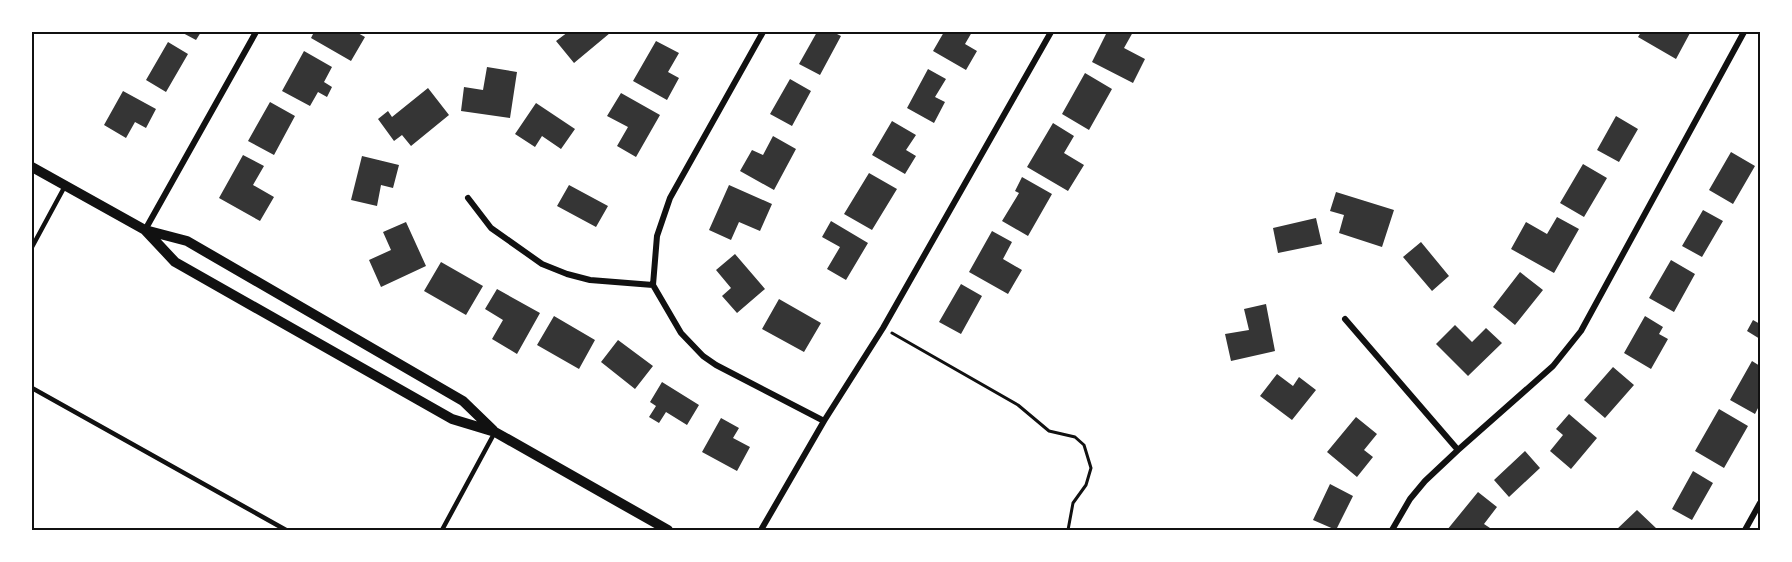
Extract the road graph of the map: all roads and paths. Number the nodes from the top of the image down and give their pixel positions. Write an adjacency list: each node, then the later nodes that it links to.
1 (256, 32): 8 (street)
2 (761, 32): 10 (street)
3 (1051, 32): 12 (street)
4 (1744, 32): 16 (street)
5 (32, 167): 6 (street)
6 (65, 186): 8 (street); 9 (lane)
7 (468, 198): 10 (street)
8 (145, 230): 15 (street); 15 (street)
9 (32, 247)
10 (653, 285): 14 (street)
11 (1345, 319): 16 (street)
12 (883, 328): 14 (street); 22 (path)
13 (32, 388): 18 (lane)
14 (824, 421): 21 (street)
15 (495, 432): 19 (lane); 20 (street)
16 (1458, 450): 23 (street)
17 (1761, 503): 24 (street)
18 (286, 531)
19 (442, 531)
20 (668, 531)
21 (761, 531)
22 (1068, 531)
23 (1392, 531)
24 (1745, 531)

